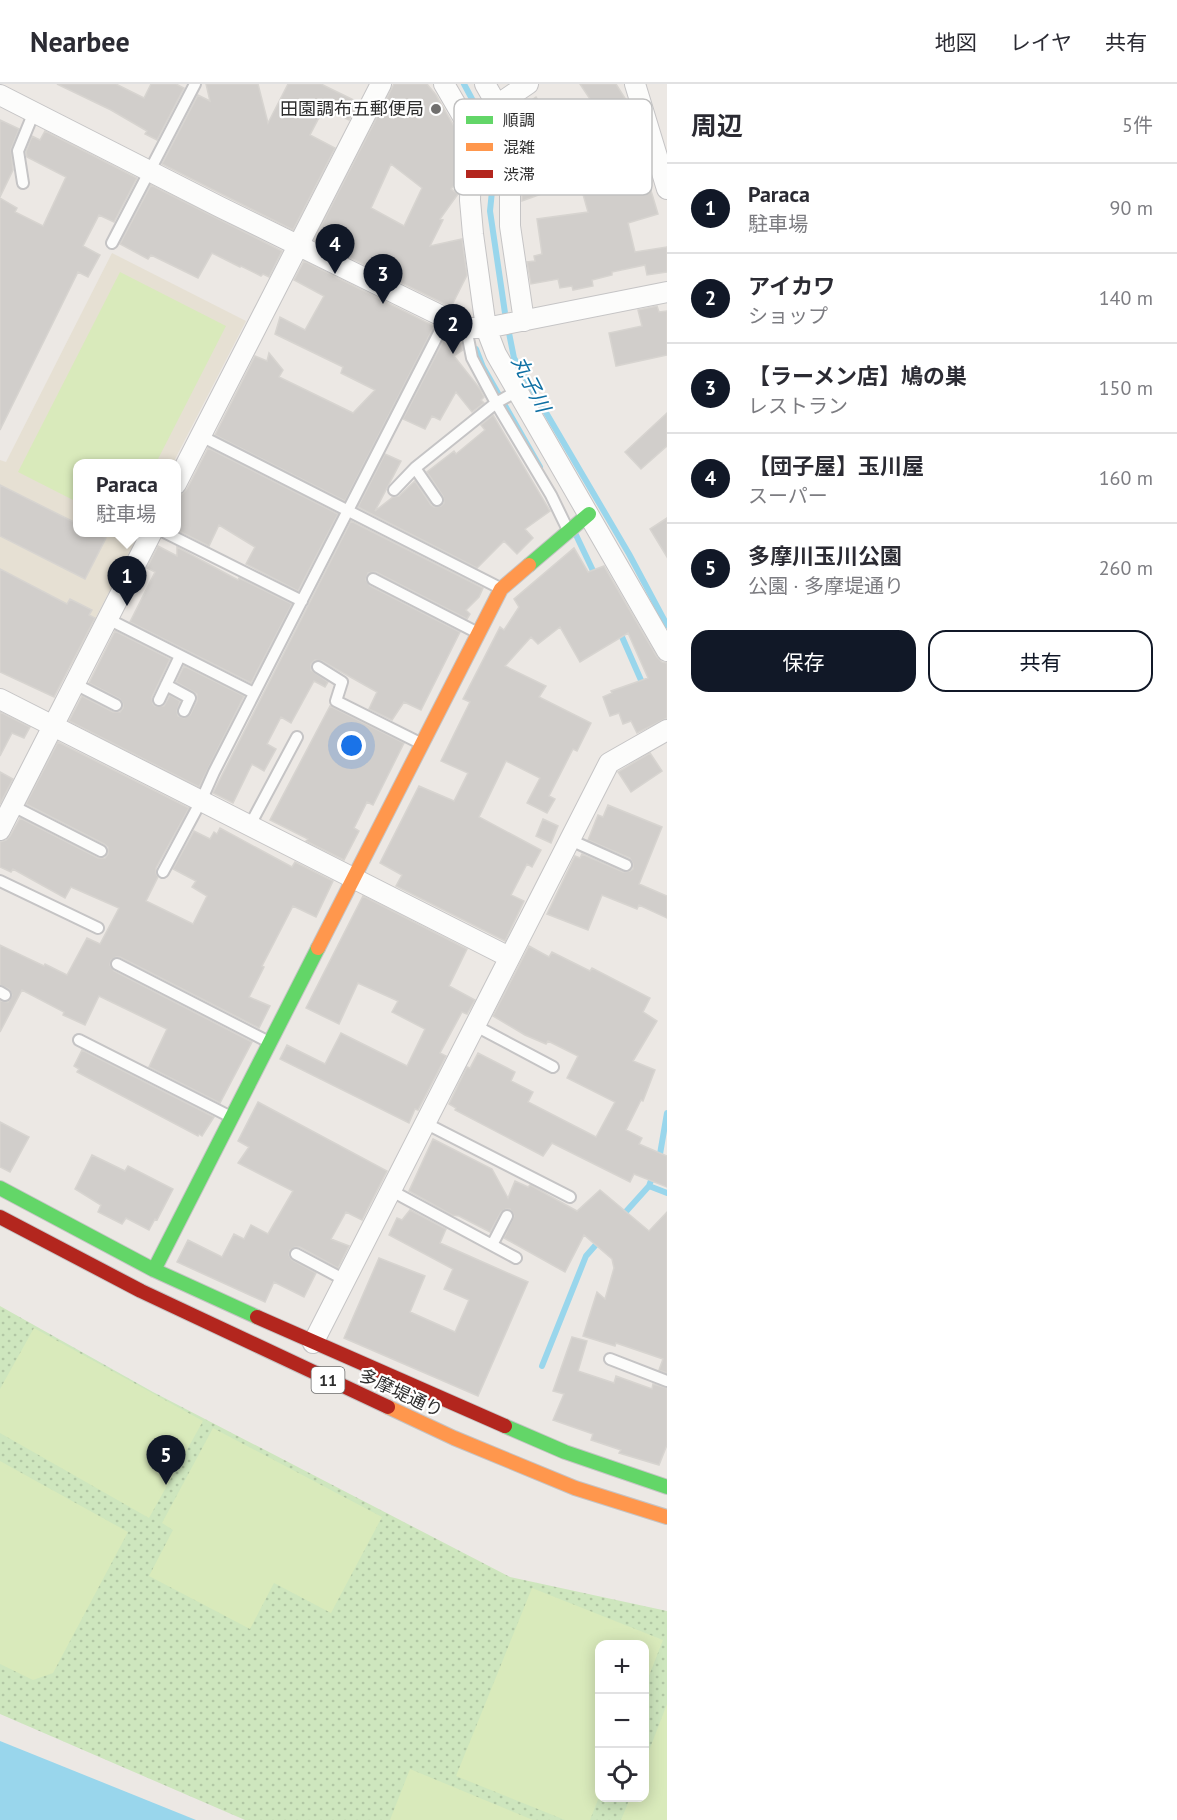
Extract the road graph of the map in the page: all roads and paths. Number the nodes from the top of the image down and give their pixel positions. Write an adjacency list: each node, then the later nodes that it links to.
1 (6, 84): 8 (street)
2 (195, 84): 15 (lane)
3 (381, 84): 21 (street)
4 (444, 84): 12 (street)
5 (485, 84): 9 (street)
6 (528, 84): 10 (street)
7 (635, 84): 11 (street)
8 (0, 95): 13 (street)
9 (494, 99)
10 (506, 99)
11 (640, 99)
12 (454, 101)
13 (34, 112): 15 (street); 17 (lane)
14 (652, 136): 16 (street)
15 (149, 171): 20 (lane); 21 (street)
16 (665, 176)
17 (22, 183)
18 (470, 195): 26 (street)
19 (510, 195): 24 (street)
20 (112, 243)
21 (298, 245): 23 (street); 28 (street)
22 (667, 292): 24 (street)
23 (446, 319): 25 (street); 33 (lane)
24 (524, 321): 26 (street)
25 (466, 328): 26 (street); 27 (lane)
26 (486, 328): 27 (street)
27 (505, 397): 29 (lane); 34 (street); 35 (lane)
28 (201, 436): 30 (street); 33 (lane)
29 (416, 468): 31 (lane); 32 (lane)
30 (181, 476)
31 (394, 490)
32 (437, 500)
33 (348, 511): 39 (lane); 40 (lane)
34 (586, 516): 35 (street); 43 (street)
35 (568, 531): 39 (street)
36 (149, 537): 41 (street)
37 (174, 537): 40 (lane)
38 (373, 579): 42 (lane)
39 (501, 589): 42 (street)
40 (302, 601): 48 (lane)
41 (108, 619): 44 (lane); 46 (street)
42 (479, 634): 56 (street)
43 (667, 651)
44 (180, 656): 47 (lane); 48 (lane)
45 (318, 667): 56 (lane)
46 (75, 684): 51 (lane); 53 (street)
47 (166, 685): 50 (lane); 52 (lane)
48 (254, 693): 57 (lane)
49 (0, 699): 53 (street)
50 (159, 700)
51 (116, 705)
52 (184, 711)
53 (52, 725): 57 (street); 58 (street)
54 (660, 734): 61 (street)
55 (297, 737): 59 (lane)
56 (423, 744): 65 (street)
57 (201, 801): 59 (street); 64 (lane)
58 (12, 806): 60 (street); 62 (lane)
59 (250, 825): 65 (street)
60 (0, 830)
61 (568, 838): 63 (lane); 68 (street)
62 (100, 851)
63 (626, 865)
64 (163, 872)
65 (353, 878): 68 (street); 72 (street)
66 (0, 881): 67 (lane)
67 (98, 928)
68 (509, 957): 70 (street)
69 (117, 964): 72 (lane)
70 (474, 1025): 73 (lane); 75 (street)
71 (79, 1040): 74 (lane)
72 (269, 1042): 74 (street)
73 (553, 1067)
74 (231, 1117): 84 (street)
75 (425, 1123): 77 (street); 78 (lane)
76 (0, 1188): 84 (street)
77 (390, 1190): 81 (lane); 85 (street)
78 (570, 1197)
79 (507, 1216): 81 (lane)
80 (0, 1217): 90 (street, 多摩堤通り / 11)
81 (492, 1245): 83 (lane)
82 (296, 1254): 85 (lane)
83 (516, 1257)
84 (154, 1270): 86 (street)
85 (345, 1280): 86 (street)
86 (313, 1343): 89 (street)
87 (610, 1359): 88 (lane)
88 (667, 1381)
89 (665, 1481)
90 (667, 1517)

